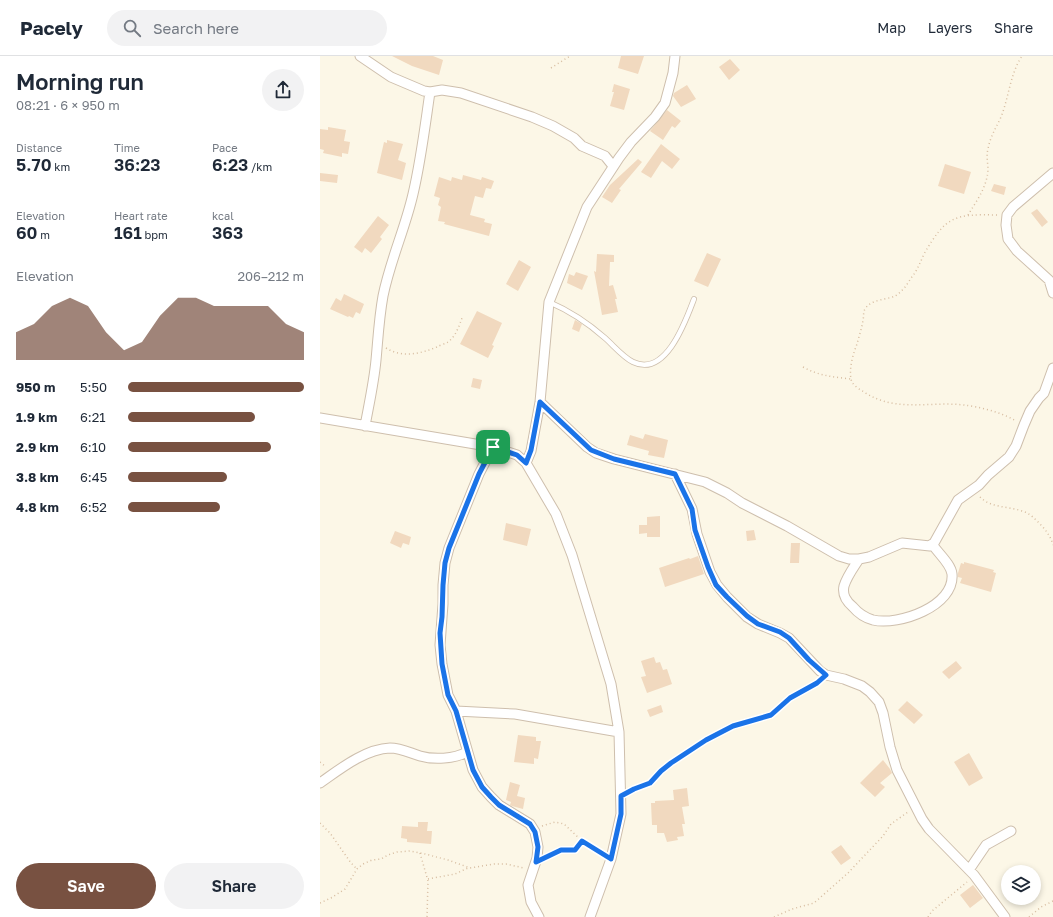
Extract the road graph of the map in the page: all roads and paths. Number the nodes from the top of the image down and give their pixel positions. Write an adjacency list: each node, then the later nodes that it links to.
1 (360, 56): 6 (street)
2 (570, 56): 5 (path)
3 (676, 56): 7 (street)
4 (1022, 56): 9 (path)
5 (551, 68)
6 (430, 92): 7 (street); 15 (street)
7 (613, 166): 13 (street)
8 (1053, 173): 10 (street)
9 (968, 215): 10 (path); 18 (path)
10 (1007, 215): 11 (street)
11 (1053, 293)
12 (694, 299): 13 (lane)
13 (549, 302): 19 (street)
14 (462, 318): 15 (path)
15 (378, 338): 22 (street)
16 (804, 367): 18 (path)
17 (1053, 368): 21 (street)
18 (851, 379): 21 (path)
19 (540, 402): 24 (street); 25 (street)
20 (320, 418): 22 (street)
21 (1024, 425): 26 (street)
22 (365, 426): 23 (street)
23 (493, 447): 24 (street); 31 (street)
24 (526, 463): 32 (street)
25 (675, 474): 29 (street); 30 (street)
26 (979, 485): 27 (street); 28 (path)
27 (932, 544): 29 (street); 29 (street)
28 (1053, 545)
29 (859, 559)
30 (826, 675): 35 (path); 36 (street)
31 (456, 711): 32 (street); 33 (street)
32 (619, 732): 35 (street)
33 (467, 752): 34 (street); 38 (street)
34 (320, 783)
35 (621, 796): 42 (street)
36 (916, 808): 46 (street); 53 (path)
37 (320, 823): 45 (path)
38 (532, 828): 40 (path); 43 (street)
39 (1011, 831): 46 (street)
40 (582, 841): 42 (path); 43 (path)
41 (420, 853): 44 (path); 45 (path); 47 (path)
42 (611, 859): 50 (street)
43 (535, 866): 44 (path); 52 (street)
44 (468, 868): 47 (path)
45 (358, 869): 49 (path)
46 (971, 872): 54 (path); 55 (street)
47 (428, 879): 51 (path)
48 (1053, 901): 56 (path)
49 (320, 903)
50 (592, 916)
51 (427, 917)
52 (539, 917)
53 (774, 917)
54 (928, 917)
55 (1005, 917)
56 (1029, 917)

